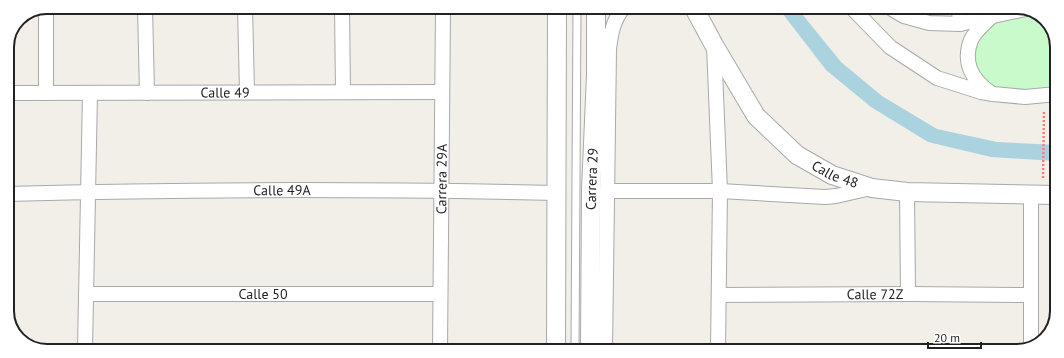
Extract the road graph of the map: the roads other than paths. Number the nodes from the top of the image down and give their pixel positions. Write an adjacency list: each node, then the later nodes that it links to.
1 (46, 14): 22 (street)
2 (146, 14): 24 (street)
3 (245, 14): 18 (street)
4 (342, 14): 19 (street)
5 (443, 14): 20 (street, Carrera 29A)
6 (557, 14): 33 (street)
7 (577, 14): 46 (lane)
8 (596, 14): 47 (street, Carrera 29)
9 (618, 14): 31 (street)
10 (697, 14): 17 (street, Calle 48)
11 (858, 14): 25 (street)
12 (901, 14): 16 (street)
13 (959, 14): 16 (street)
14 (1002, 14): 15 (street)
15 (993, 16): 16 (street); 25 (street)
16 (960, 24)
17 (714, 46): 27 (street, Calle 48); 30 (street)
18 (247, 92): 19 (street, Calle 49); 24 (street, Calle 49)
19 (343, 92): 20 (street, Calle 49)
20 (442, 92): 29 (street, Carrera 29A)
21 (14, 93): 22 (street, Calle 49)
22 (46, 93): 23 (street, Calle 49)
23 (90, 93): 24 (street, Calle 49); 28 (street)
24 (146, 93)
25 (993, 94): 26 (street)
26 (1050, 95)
27 (872, 188): 30 (street); 32 (street, Calle 48)
28 (88, 191): 29 (street, Calle 49A); 34 (street, Calle 49A); 37 (street)
29 (441, 191): 33 (street, Calle 49A); 38 (street, Carrera 29A)
30 (720, 191): 31 (street); 40 (street)
31 (607, 192): 48 (street)
32 (907, 192): 35 (street, Calle 48); 39 (street)
33 (557, 193): 45 (street)
34 (14, 194)
35 (1032, 194): 36 (street, Calle 48); 41 (street)
36 (1050, 195)
37 (86, 294): 38 (street, Calle 50); 43 (street)
38 (440, 294): 44 (street, Carrera 29A)
39 (908, 294): 40 (street, Calle 72Z); 41 (street, Calle 72Z)
40 (719, 295): 49 (street)
41 (1031, 295): 42 (street)
42 (1031, 341)
43 (85, 344)
44 (440, 344)
45 (556, 344)
46 (575, 344)
47 (590, 344)
48 (604, 344)
49 (718, 344)

